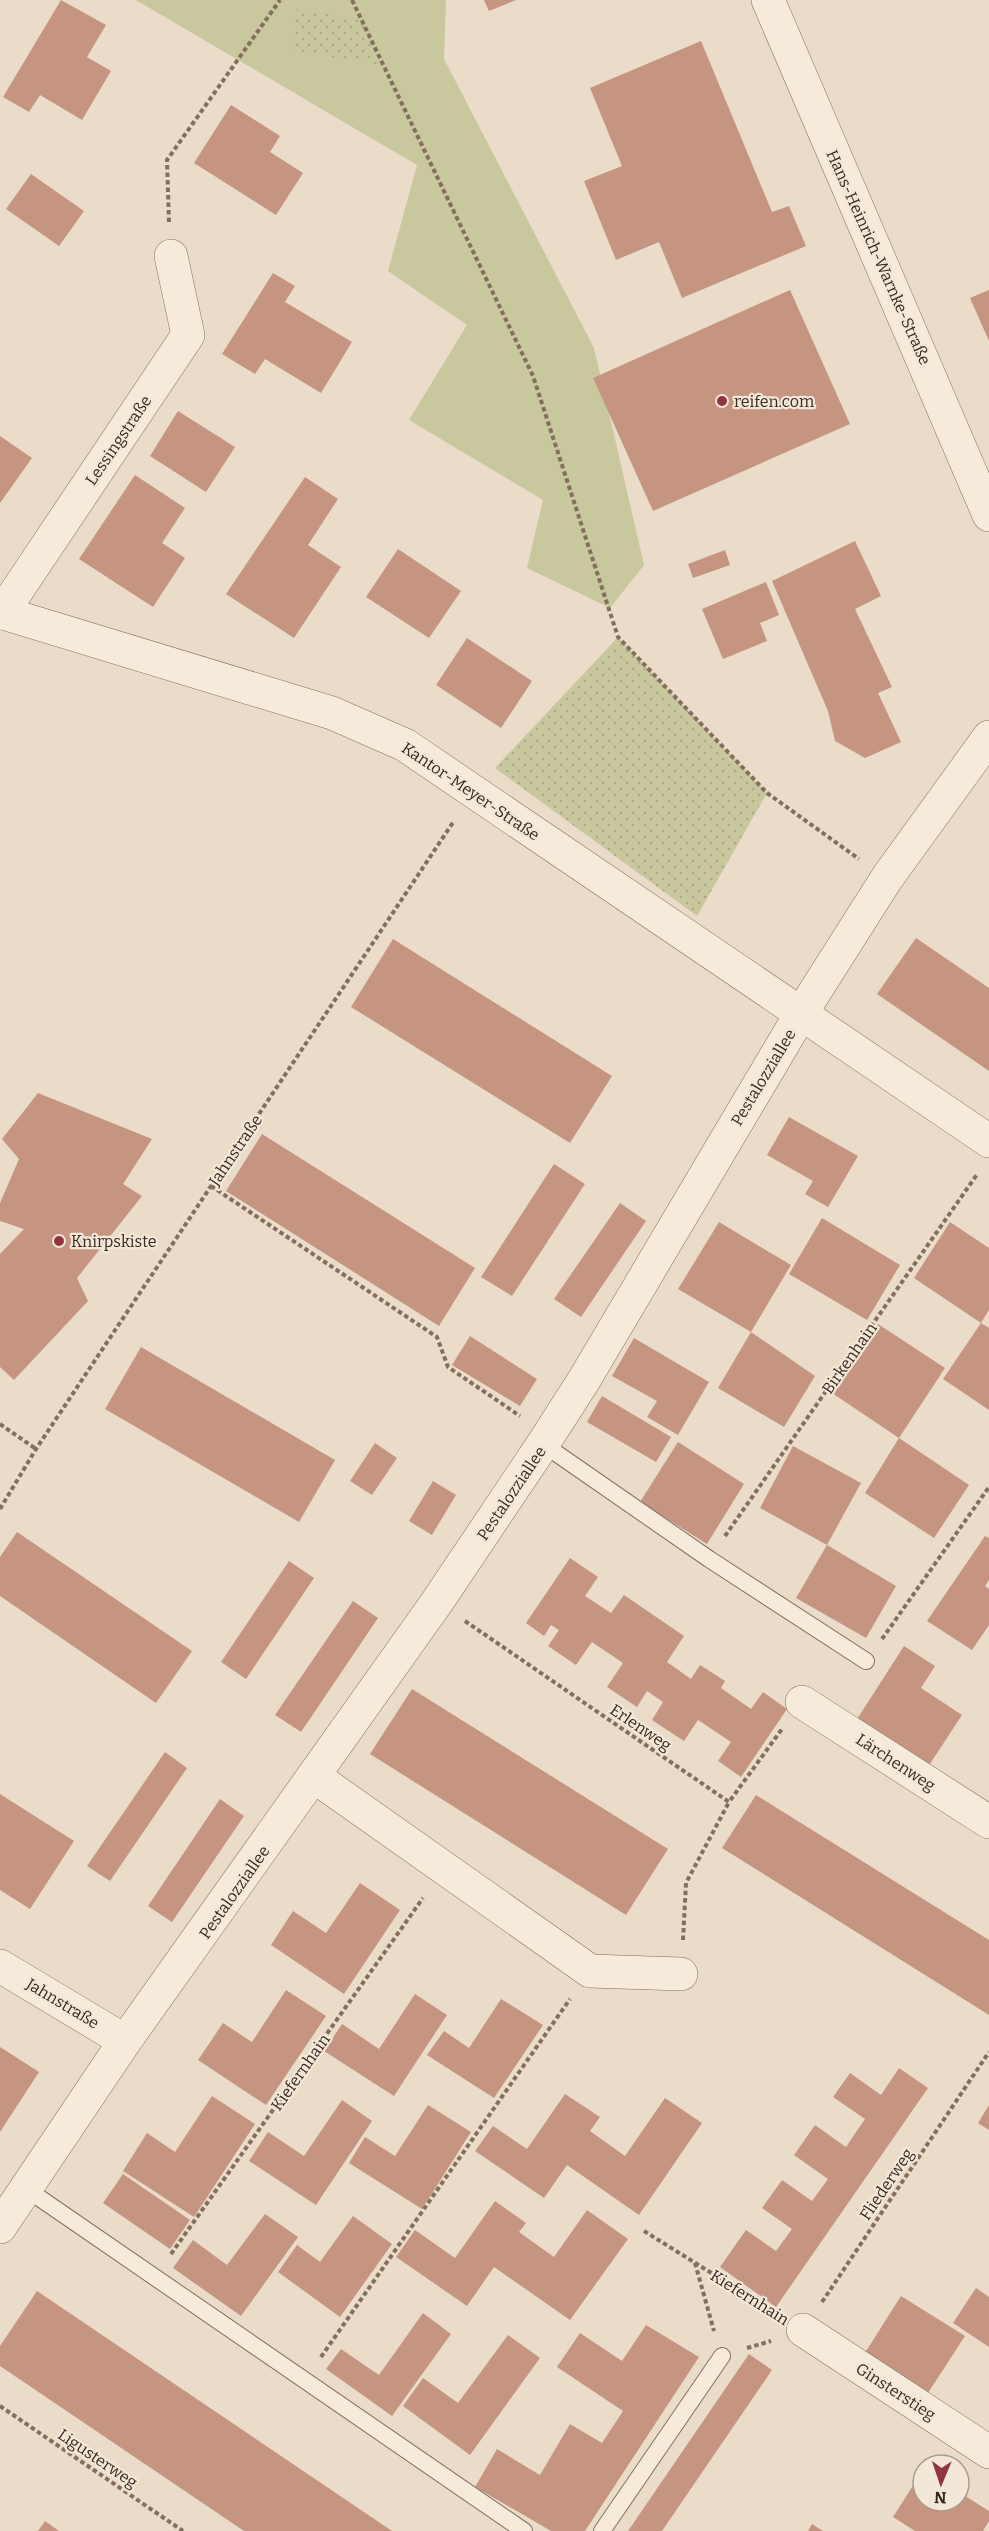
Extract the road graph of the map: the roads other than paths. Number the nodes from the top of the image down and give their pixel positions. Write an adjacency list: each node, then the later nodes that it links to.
1 (768, 0): 3 (street, Hans-Heinrich-Warnke-Straße)
2 (171, 256): 4 (street, Lessingstraße)
3 (989, 515)
4 (1, 613): 6 (street, Kantor-Meyer-Straße)
5 (989, 737): 6 (street, Pestalozziallee)
6 (802, 1012): 7 (street); 8 (street, Pestalozziallee)
7 (986, 1154)
8 (543, 1444): 9 (lane); 11 (street, Pestalozziallee)
9 (866, 1661)
10 (802, 1702): 12 (street, Lärchenweg)
11 (315, 1777): 14 (street); 15 (street, Pestalozziallee)
12 (989, 1822)
13 (0, 1965): 15 (street, Jahnstraße)
14 (681, 1974)
15 (126, 2041): 16 (street, Pestalozziallee)
16 (25, 2188): 17 (street, Pestalozziallee); 21 (lane)
17 (0, 2228)
18 (803, 2330): 20 (street, Ginsterstieg)
19 (722, 2356): 22 (lane)
20 (989, 2452)
21 (524, 2531)
22 (602, 2531)

